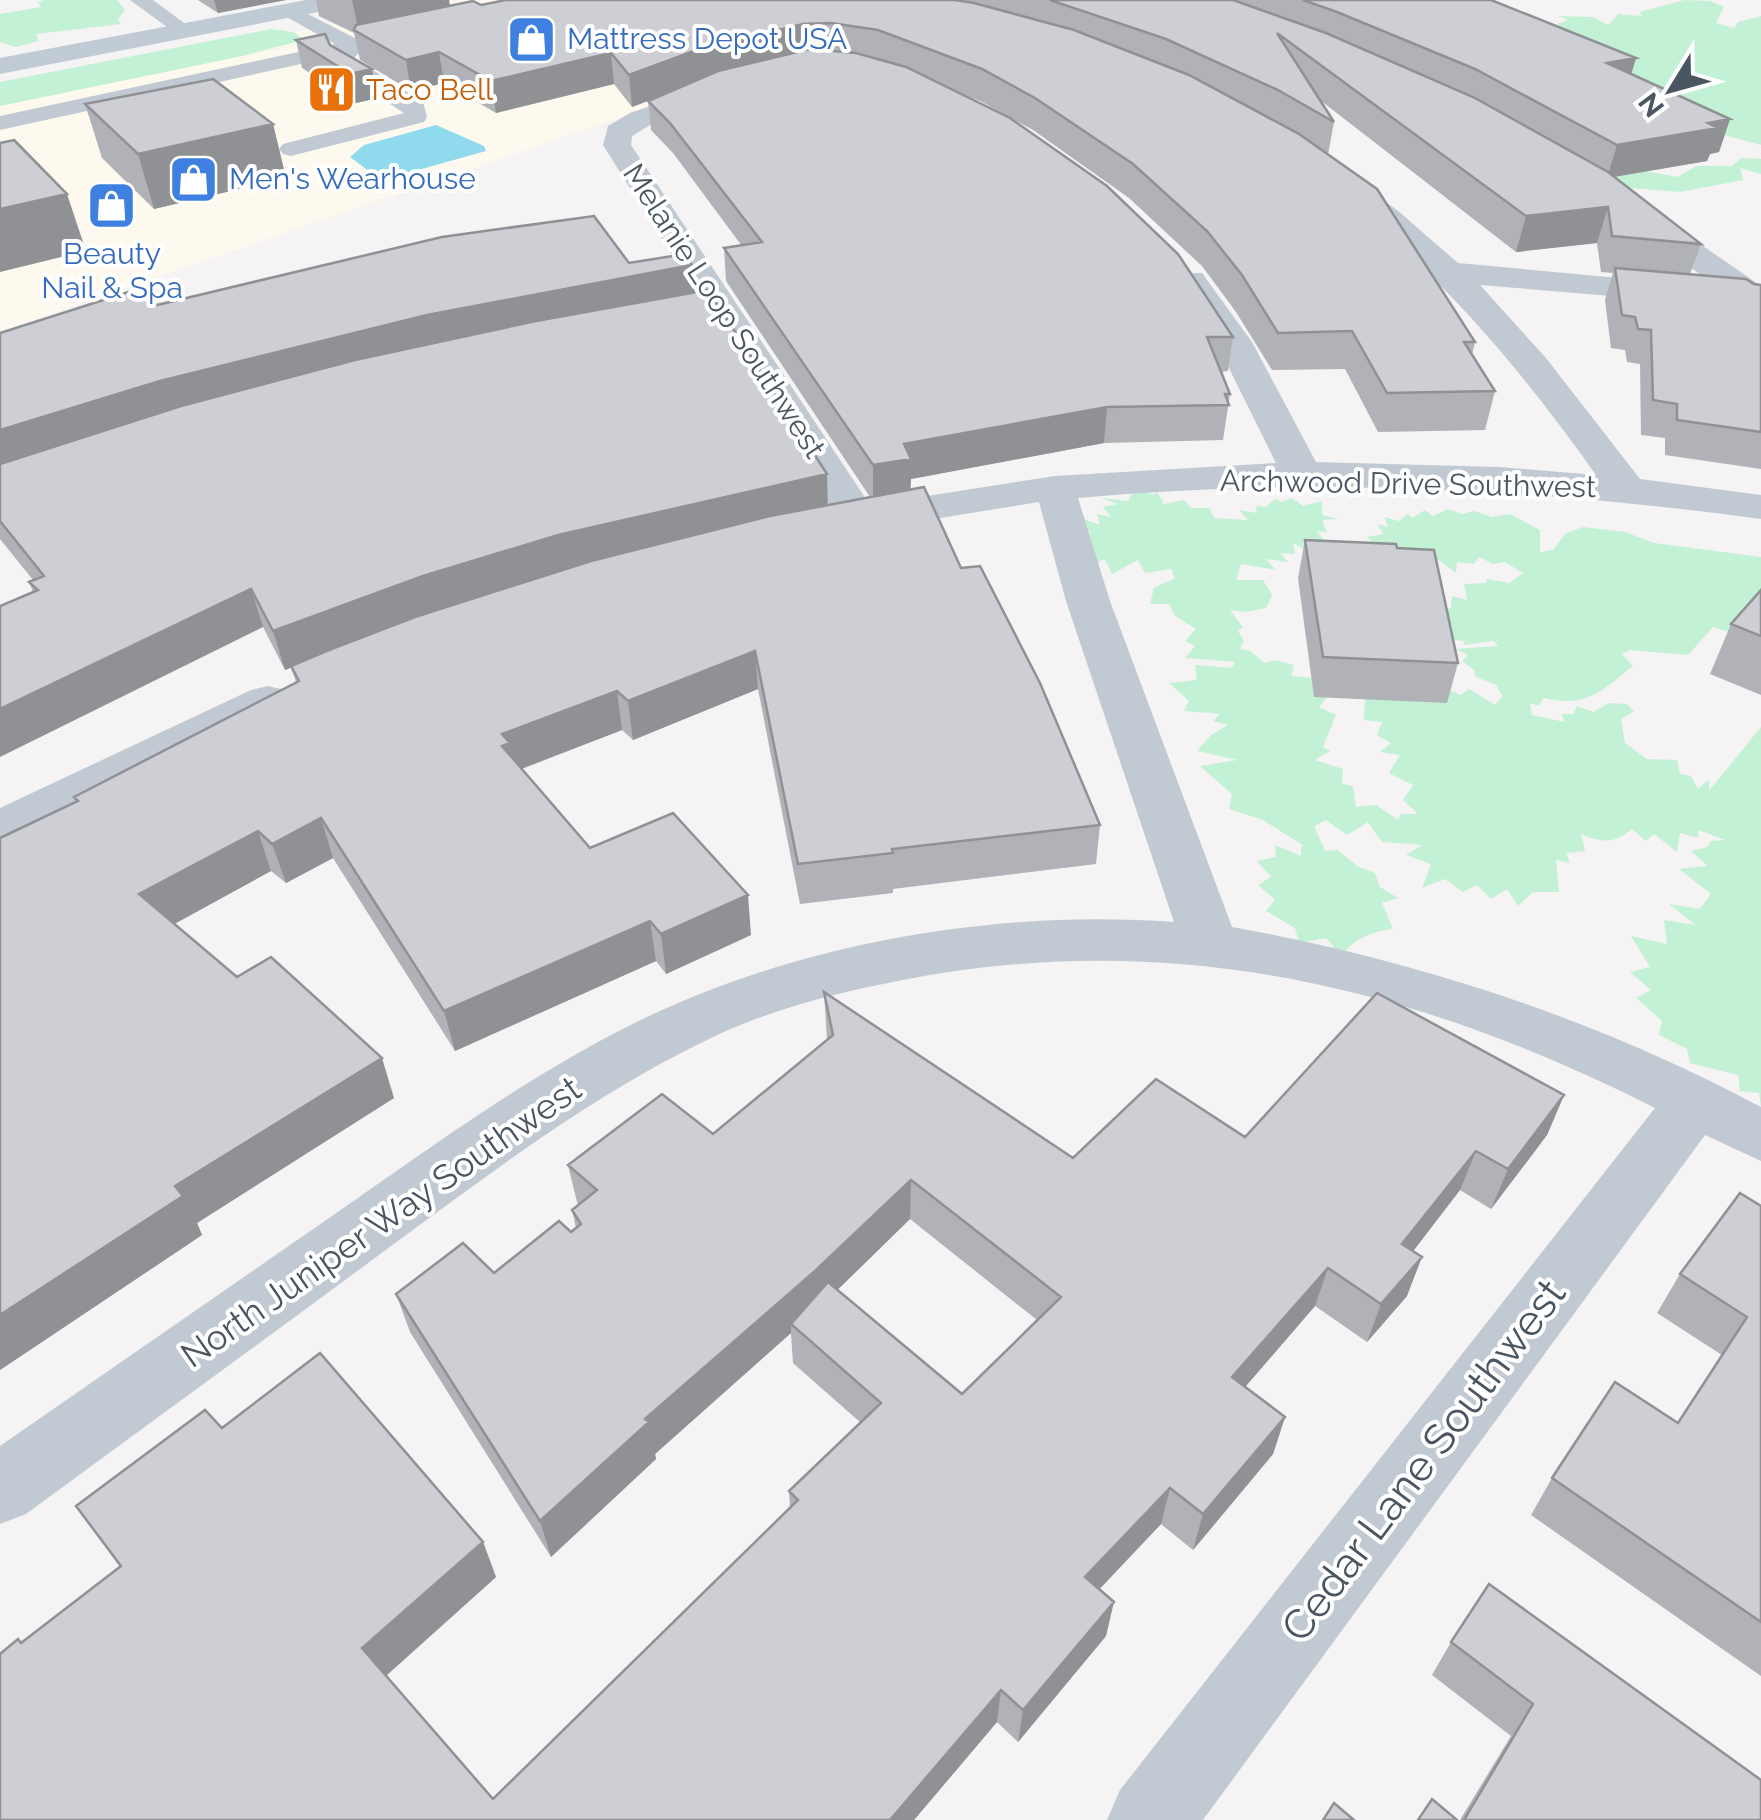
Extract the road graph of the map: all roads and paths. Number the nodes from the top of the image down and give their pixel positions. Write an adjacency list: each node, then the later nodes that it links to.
1 (140, 0): 5 (lane)
2 (344, 0): 3 (main road)
3 (290, 10): 5 (main road); 6 (lane)
4 (446, 27): 6 (lane)
5 (184, 31): 7 (main road)
6 (354, 46): 9 (lane); 10 (lane)
7 (0, 66)
8 (746, 81): 16 (street, Melanie Loop Southwest)
9 (0, 123)
10 (291, 149)
11 (1327, 174): 14 (street)
12 (1614, 199): 15 (street)
13 (1173, 260): 18 (street)
14 (1450, 272): 15 (street); 20 (street)
15 (1760, 300)
16 (724, 307): 17 (street); 22 (street, Melanie Loop Southwest)
17 (685, 314)
18 (1303, 476): 19 (street, Archwood Drive Southwest); 20 (street, Archwood Drive Southwest)
19 (1055, 488): 22 (street, Archwood Drive Southwest); 25 (street)
20 (1628, 491): 21 (street, Archwood Drive Southwest)
21 (1761, 507)
22 (841, 523)
23 (302, 685): 24 (street)
24 (0, 830)
25 (1210, 944): 26 (street, North Juniper Way Southwest); 28 (street, North Juniper Way Southwest)
26 (1697, 1100): 27 (street, North Juniper Way Southwest); 29 (street, Cedar Lane Southwest)
27 (1761, 1136)
28 (0, 1489)
29 (1150, 1820)

